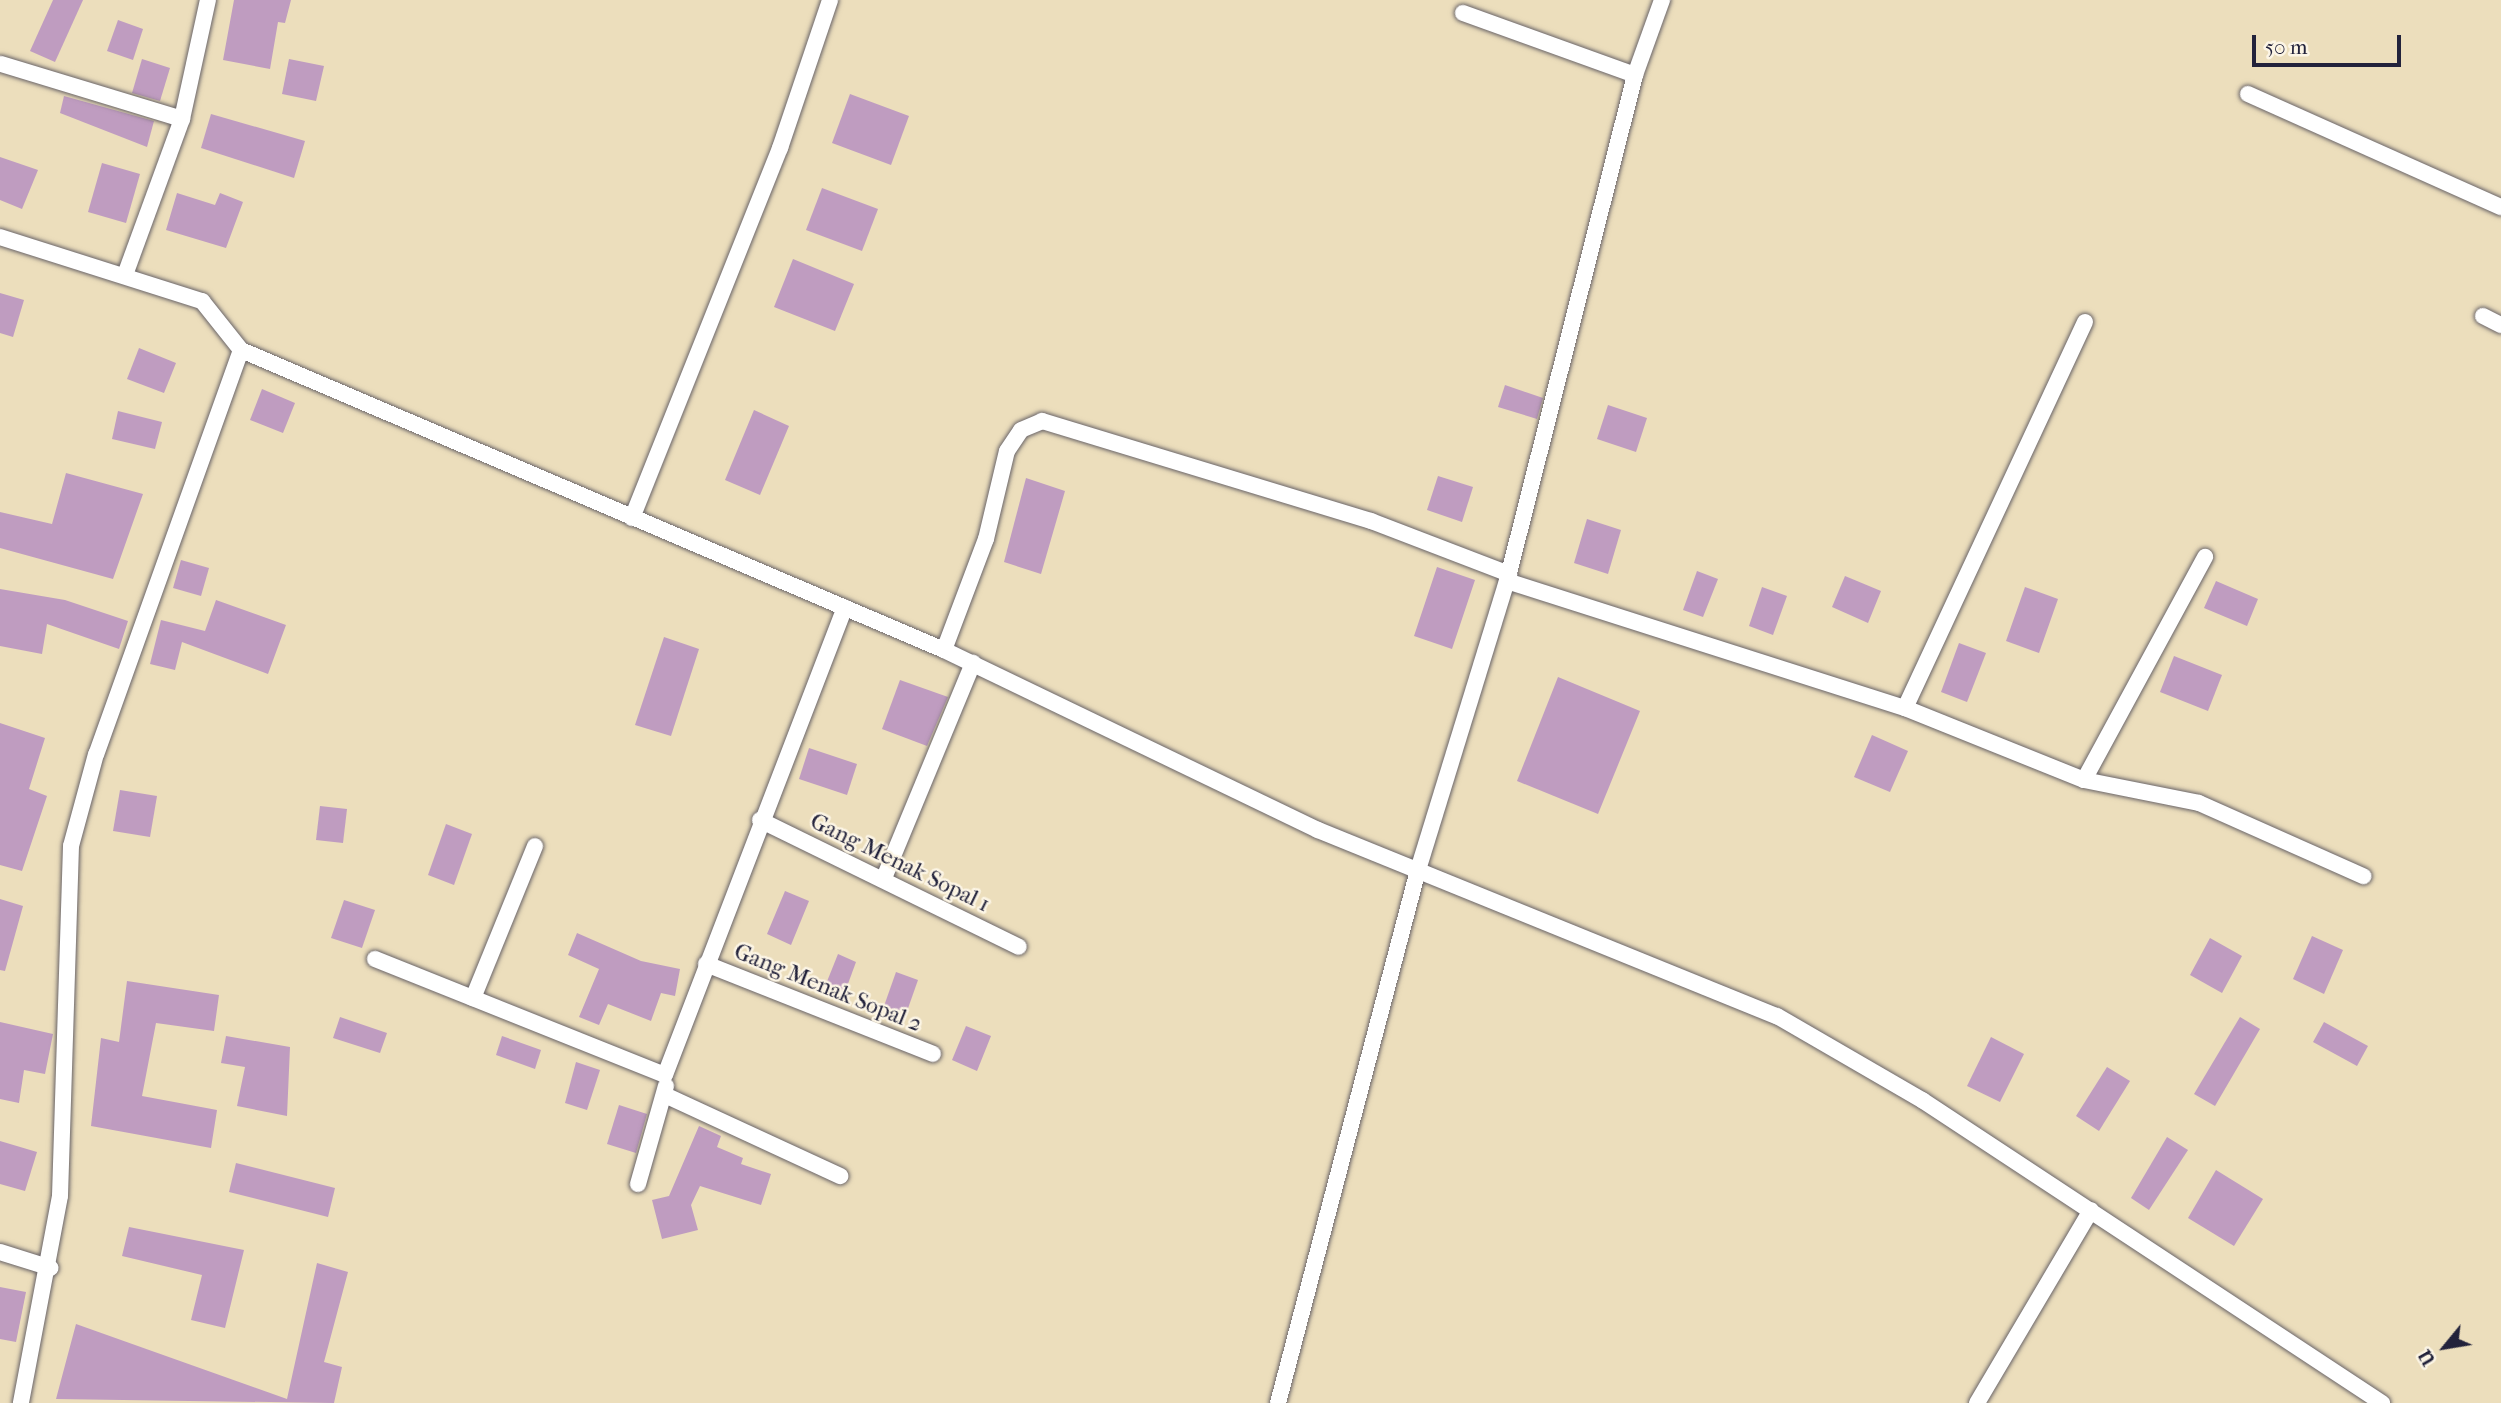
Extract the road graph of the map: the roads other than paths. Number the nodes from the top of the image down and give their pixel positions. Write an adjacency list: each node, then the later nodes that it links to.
1 (208, 0): 8 (street)
2 (830, 0): 16 (street)
3 (1662, 0): 6 (street)
4 (1463, 13): 6 (street)
5 (1, 64): 8 (street)
6 (1635, 75): 18 (street)
7 (2248, 94): 9 (street)
8 (182, 120): 11 (street)
9 (2501, 207)
10 (0, 237): 11 (street)
11 (125, 275): 15 (street)
12 (2483, 316): 14 (street)
13 (2085, 322): 22 (street)
14 (2501, 325)
15 (241, 350): 16 (street); 40 (street)
16 (632, 518): 19 (street)
17 (2205, 557): 23 (street)
18 (1512, 579): 20 (street); 22 (street); 26 (street)
19 (845, 607): 20 (street); 24 (street)
20 (944, 650): 21 (street)
21 (973, 663): 26 (street); 28 (street)
22 (1905, 708): 23 (street)
23 (2084, 780): 27 (street)
24 (760, 820): 28 (street, Gang Menak Sopal 1); 31 (street)
25 (535, 846): 32 (street)
26 (1418, 870): 38 (street); 42 (street)
27 (2363, 876)
28 (884, 878): 29 (street, Gang Menak Sopal 1)
29 (1019, 947)
30 (375, 958): 32 (street)
31 (706, 964): 33 (street, Gang Menak Sopal 2); 34 (street)
32 (473, 998): 34 (street)
33 (933, 1054)
34 (665, 1075): 35 (street)
35 (667, 1096): 36 (street); 37 (street)
36 (840, 1176)
37 (638, 1184)
38 (2091, 1210): 43 (street); 44 (street)
39 (0, 1252): 40 (street)
40 (51, 1268): 41 (street)
41 (21, 1403)
42 (1278, 1403)
43 (1977, 1403)
44 (2382, 1403)

